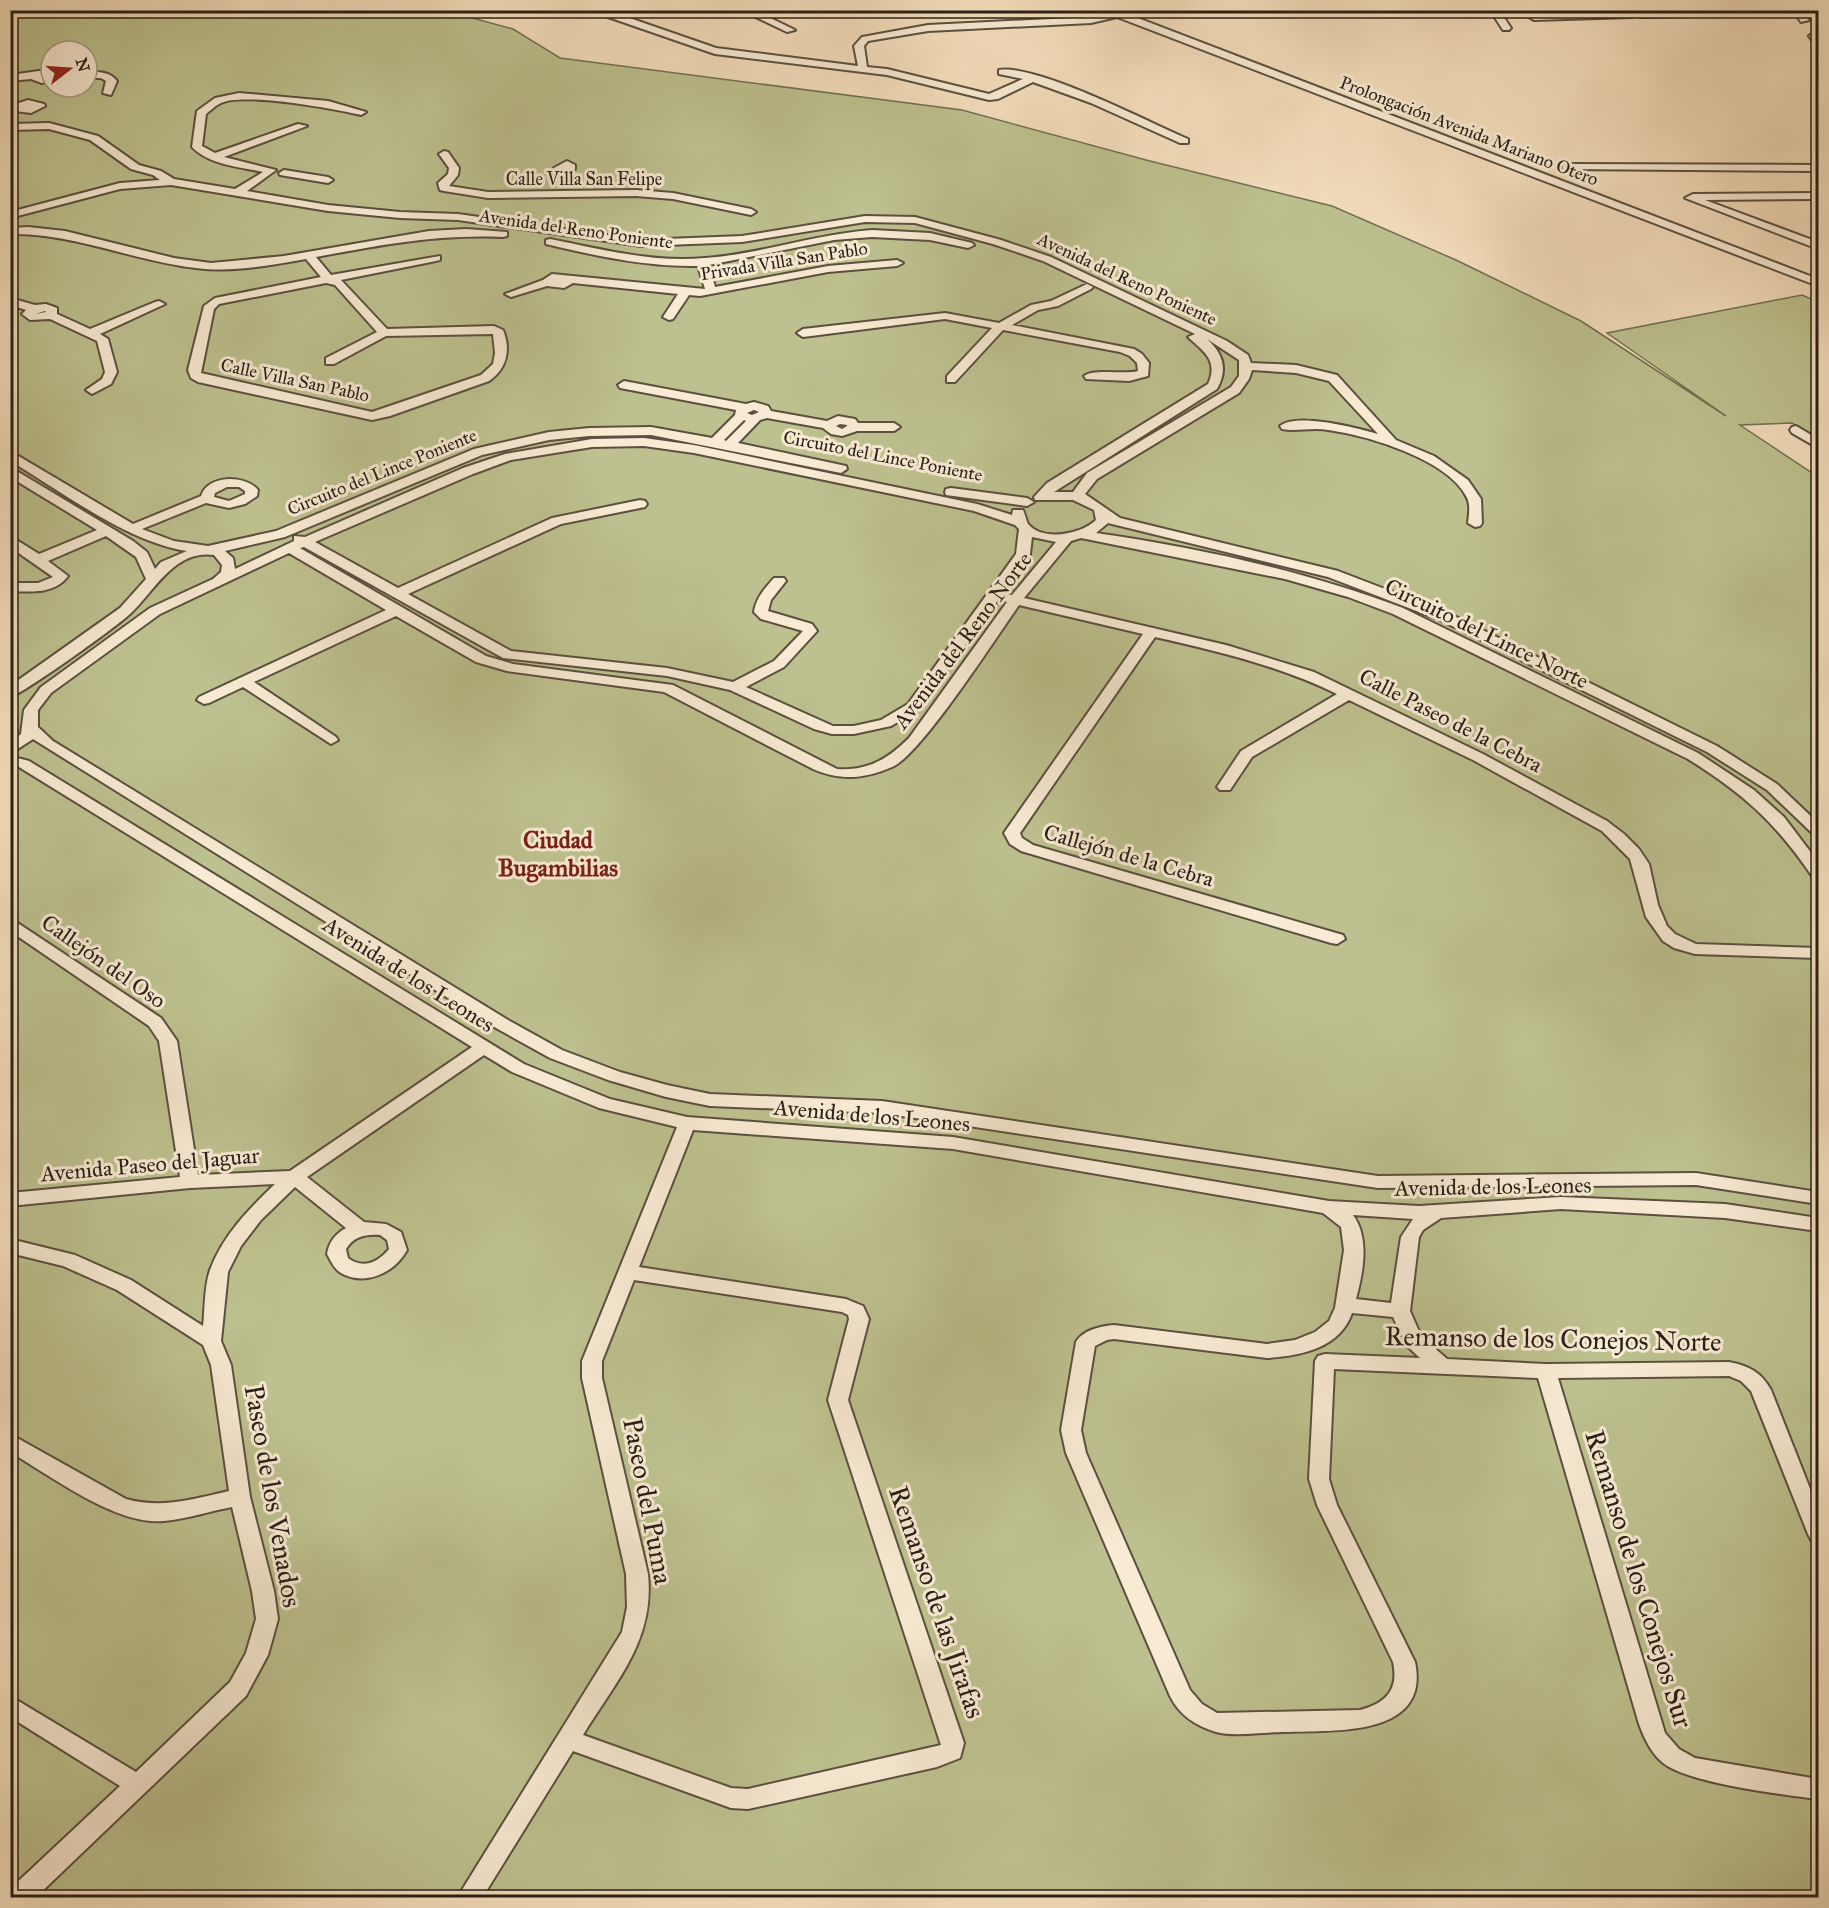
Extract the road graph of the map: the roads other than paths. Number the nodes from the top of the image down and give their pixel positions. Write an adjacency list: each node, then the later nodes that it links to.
1 (610, 10): 16 (street)
2 (745, 10): 14 (street)
3 (1494, 10): 13 (street)
4 (1797, 10): 12 (street)
5 (1115, 12): 15 (street); 64 (street, Prolongación Avenida Mariano Otero)
6 (1658, 12): 7 (street); 10 (street)
7 (1710, 12): 8 (street)
8 (1752, 12)
9 (1557, 13): 10 (street); 11 (street)
10 (1608, 13)
11 (1534, 17)
12 (1804, 20)
13 (1506, 28)
14 (790, 30)
15 (877, 36): 16 (street); 17 (street)
16 (861, 69): 17 (street)
17 (886, 72): 22 (street)
18 (1002, 72): 22 (street)
19 (99, 75): 24 (street)
20 (10, 78): 21 (street)
21 (39, 78)
22 (1033, 78): 30 (street)
23 (39, 90): 25 (street)
24 (108, 93)
25 (33, 106): 27 (street); 28 (street)
26 (361, 112): 32 (street)
27 (10, 125): 28 (street)
28 (23, 126): 33 (street)
29 (303, 126): 32 (street)
30 (1184, 141)
31 (444, 154): 43 (street, Calle Villa San Felipe)
32 (214, 158): 36 (street)
33 (135, 167): 38 (street); 40 (street)
34 (1567, 167): 35 (street)
35 (1818, 168)
36 (275, 173): 37 (street); 41 (street); 42 (street)
37 (328, 180)
38 (171, 182): 40 (street, Avenida del Reno Poniente); 41 (street, Avenida del Reno Poniente)
39 (684, 185): 44 (street)
40 (120, 186): 46 (street, Avenida del Reno Poniente)
41 (237, 193): 42 (street, Avenida del Reno Poniente)
42 (251, 195): 49 (street, Avenida del Reno Poniente)
43 (482, 195): 44 (street, Calle Villa San Felipe); 50 (street, Calle Villa San Felipe)
44 (673, 195): 47 (street, Calle Villa San Felipe)
45 (1818, 196): 55 (street)
46 (66, 201): 48 (street, Avenida del Reno Poniente); 52 (street)
47 (751, 212)
48 (10, 215)
49 (400, 215): 50 (street, Avenida del Reno Poniente); 53 (street)
50 (463, 218): 54 (street, Avenida del Reno Poniente)
51 (10, 231): 52 (street, Avenida del Reno Poniente)
52 (67, 235): 57 (street, Avenida del Reno Poniente)
53 (396, 237): 56 (street, Avenida del Reno Poniente); 58 (street, Avenida del Reno Poniente)
54 (641, 243): 58 (street); 78 (street, Avenida del Reno Poniente)
55 (1818, 246)
56 (320, 251): 57 (street, Avenida del Reno Poniente); 62 (street)
57 (308, 254): 62 (street)
58 (628, 257): 60 (street, Avenida del Reno Poniente)
59 (436, 258): 62 (street)
60 (698, 262): 63 (street, Avenida del Reno Poniente); 67 (street)
61 (897, 263): 67 (street, Privada Villa San Pablo)
62 (335, 280): 74 (street); 74 (street, Calle Villa San Pablo)
63 (1075, 282): 65 (street, Avenida del Reno Poniente); 70 (street)
64 (1818, 282)
65 (1087, 287): 70 (street); 97 (street, Avenida del Reno Poniente)
66 (684, 292): 67 (street, Privada Villa San Pablo); 68 (street, Privada Villa San Pablo); 72 (street)
67 (706, 292)
68 (511, 294)
69 (10, 301): 76 (street)
70 (1035, 307): 73 (street)
71 (143, 311): 76 (street)
72 (669, 317)
73 (1000, 327): 75 (street); 79 (street); 80 (street)
74 (384, 333): 77 (street)
75 (803, 333)
76 (89, 334): 82 (street)
77 (330, 361)
78 (1246, 369): 85 (street); 96 (street)
79 (1090, 376)
80 (951, 379)
81 (624, 386): 83 (street)
82 (92, 390)
83 (743, 412): 84 (street); 90 (street)
84 (760, 417): 87 (street); 90 (street)
85 (1370, 420): 89 (street); 91 (street)
86 (1286, 426): 89 (street)
87 (894, 427)
88 (1796, 430): 92 (street)
89 (1353, 432): 91 (street)
90 (722, 443): 97 (street, Circuito del Lince Poniente); 104 (street, Circuito del Lince Poniente)
91 (1396, 444): 100 (street)
92 (1818, 444)
93 (10, 454): 103 (street)
94 (10, 471): 102 (street)
95 (207, 498): 103 (street)
96 (1082, 498): 97 (street, Circuito del Lince Poniente); 99 (street, Circuito del Lince Norte)
97 (1034, 499): 101 (street, Avenida del Reno Norte)
98 (640, 504): 118 (street)
99 (1100, 509): 105 (street); 136 (street, Circuito del Lince Norte)
100 (1475, 523)
101 (1023, 525): 106 (street, Circuito del Lince Poniente); 109 (street, Circuito del Lince Poniente); 119 (street, Avenida del Reno Norte)
102 (104, 529): 112 (street); 113 (street)
103 (132, 529): 108 (street)
104 (280, 534): 109 (street); 111 (street, Circuito del Lince Poniente)
105 (1084, 535): 106 (street, Circuito del Lince Norte); 137 (street, Circuito del Lince Norte)
106 (1066, 538): 120 (street, Avenida del Reno Norte)
107 (10, 540): 113 (street)
108 (164, 543): 111 (street); 112 (street)
109 (306, 543): 110 (street, Circuito del Lince Poniente); 118 (street)
110 (290, 548): 116 (street, Circuito del Lince Poniente); 121 (street)
111 (212, 551): 114 (street, Circuito del Lince Poniente); 116 (street)
112 (142, 555): 114 (street)
113 (36, 557): 117 (street)
114 (152, 578): 125 (street, Circuito del Lince Poniente)
115 (779, 581): 124 (street)
116 (213, 583): 131 (street, Circuito del Lince Poniente)
117 (10, 587)
118 (398, 593): 124 (street)
119 (994, 595): 120 (street, Calle Paseo de la Cebra); 126 (street, Avenida del Reno Norte)
120 (1016, 599): 122 (street, Calle Paseo de la Cebra); 128 (street, Avenida del Reno Norte)
121 (395, 611): 123 (street); 128 (street, Avenida del Reno Norte)
122 (1152, 631): 127 (street, Calle Paseo de la Cebra); 139 (street, Callejón de la Cebra)
123 (244, 682): 130 (street); 132 (street)
124 (735, 687): 126 (street, Avenida del Reno Norte)
125 (10, 693)
126 (923, 693): 128 (street)
127 (1348, 694): 135 (street); 140 (street, Calle Paseo de la Cebra)
128 (945, 698)
129 (10, 699): 131 (street, Avenida de los Leones)
130 (204, 700)
131 (31, 719): 133 (street, Circuito del Lince Poniente); 142 (street, Avenida de los Leones)
132 (331, 740)
133 (10, 750)
134 (10, 760): 141 (street, Avenida de los Leones)
135 (1225, 787)
136 (1818, 831)
137 (1818, 873)
138 (10, 923): 146 (street, Callejón del Oso)
139 (1337, 939)
140 (1818, 954)
141 (484, 1047): 143 (street, Avenida de los Leones); 145 (street, Paseo de los Venados)
142 (946, 1116): 144 (street); 147 (street, Avenida de los Leones)
143 (687, 1123): 144 (street, Avenida de los Leones); 154 (street, Paseo del Puma)
144 (938, 1142): 149 (street, Avenida de los Leones)
145 (294, 1177): 146 (street, Avenida Paseo del Jaguar); 152 (street); 157 (street, Paseo de los Venados)
146 (190, 1182): 148 (street, Avenida Paseo del Jaguar)
147 (1818, 1198)
148 (10, 1200)
149 (1329, 1207): 150 (street, Avenida de los Leones); 155 (street)
150 (1438, 1213): 151 (street, Avenida de los Leones); 156 (street)
151 (1818, 1224)
152 (360, 1229)
153 (10, 1246): 157 (street)
154 (627, 1272): 166 (street, Paseo del Puma); 166 (street, Remanso de las Jirafas)
155 (1347, 1305): 156 (street); 158 (street)
156 (1400, 1311): 160 (street)
157 (211, 1341): 163 (street, Paseo de los Venados)
158 (1308, 1344): 159 (street); 159 (street)
159 (1325, 1361): 160 (street, Remanso de los Conejos Norte)
160 (1441, 1365): 161 (street, Remanso de los Conejos Norte)
161 (1546, 1371): 164 (street, Remanso de los Conejos Norte); 168 (street, Remanso de los Conejos Sur)
162 (10, 1442): 163 (street)
163 (240, 1497): 167 (street, Paseo de los Venados)
164 (1818, 1534)
165 (10, 1705): 167 (street)
166 (568, 1739): 170 (street, Paseo del Puma)
167 (136, 1784): 169 (street, Paseo de los Venados)
168 (1818, 1790)
169 (18, 1898)
170 (469, 1898)

